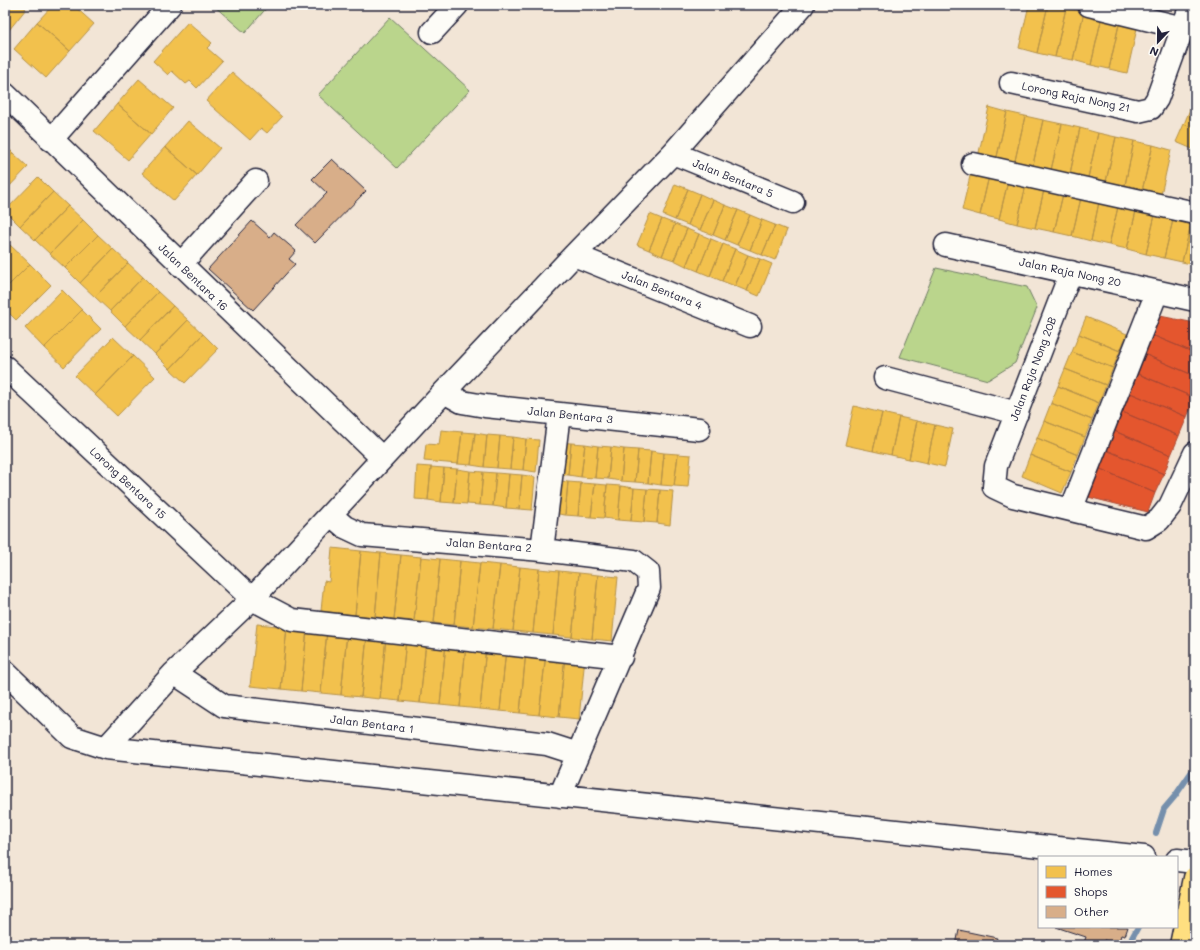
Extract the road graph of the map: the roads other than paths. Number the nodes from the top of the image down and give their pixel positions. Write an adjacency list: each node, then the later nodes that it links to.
1 (170, 5): 10 (street)
2 (457, 5): 7 (street)
3 (803, 5): 11 (street)
4 (1089, 5): 6 (street)
5 (1191, 5): 6 (street, Lorong Raja Nong 21)
6 (1183, 28): 8 (street, Lorong Raja Nong 21)
7 (432, 32)
8 (1011, 83)
9 (5, 94): 10 (street, Jalan Bentara 16)
10 (51, 140): 18 (street, Jalan Bentara 16)
11 (673, 153): 14 (street, Jalan Bentara 5); 17 (street)
12 (973, 164): 15 (street)
13 (256, 181): 18 (street)
14 (793, 202)
15 (1195, 213)
16 (946, 245): 19 (street, Jalan Raja Nong 20)
17 (574, 255): 22 (street, Jalan Bentara 4); 25 (street)
18 (180, 265): 30 (street, Jalan Bentara 16)
19 (1071, 272): 20 (street, Jalan Raja Nong 20); 26 (street, Jalan Raja Nong 20B)
20 (1157, 292): 21 (street, Jalan Raja Nong 20); 31 (street)
21 (1195, 300)
22 (750, 326)
23 (5, 367): 34 (street, Lorong Bentara 15)
24 (885, 378): 26 (street)
25 (444, 392): 27 (street, Jalan Bentara 3); 30 (street)
26 (1017, 413): 31 (street, Jalan Raja Nong 20B)
27 (559, 414): 28 (street, Jalan Bentara 3); 33 (street)
28 (699, 429)
29 (1195, 453): 31 (street)
30 (382, 458): 32 (street)
31 (1071, 510)
32 (331, 515): 33 (street, Jalan Bentara 2); 34 (street)
33 (542, 550): 35 (street, Jalan Bentara 2)
34 (252, 599): 35 (street, Lorong Bentara 15); 37 (street)
35 (621, 657): 39 (street)
36 (5, 672): 38 (street)
37 (174, 673): 38 (street); 39 (street, Jalan Bentara 1)
38 (106, 748): 40 (street)
39 (578, 754): 40 (street)
40 (560, 796): 41 (street)
41 (1134, 856)
42 (1178, 861): 43 (street)
43 (1195, 877): 44 (main road)
44 (1181, 945)

